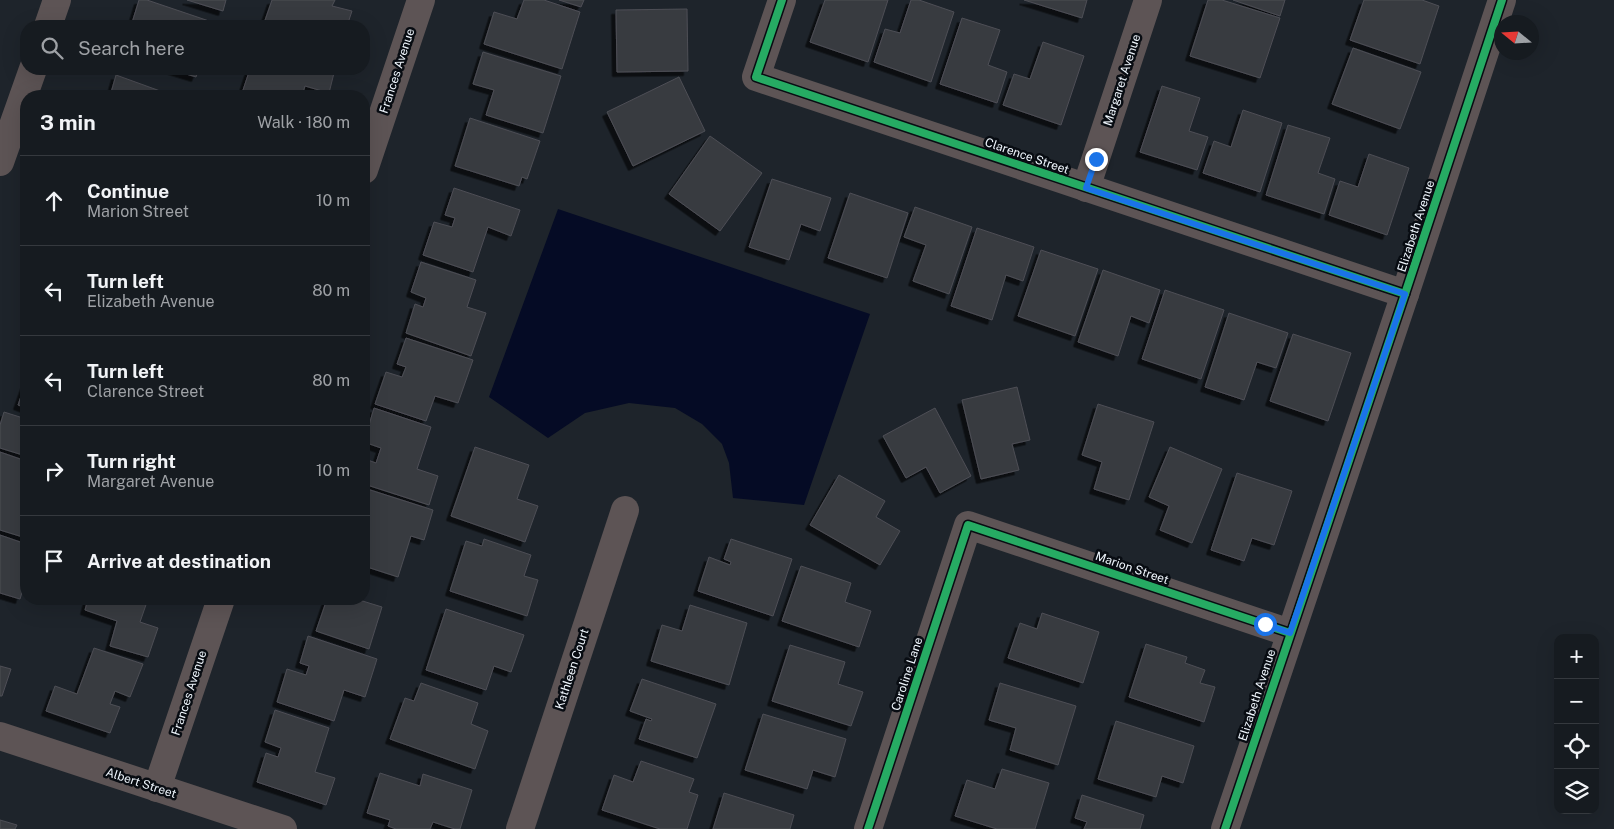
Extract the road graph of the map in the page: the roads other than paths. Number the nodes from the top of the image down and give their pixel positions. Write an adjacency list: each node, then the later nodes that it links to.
1 (57, 0): 6 (street)
2 (421, 0): 10 (street, Frances Avenue)
3 (782, 0): 12 (street, Clarence Street)
4 (1148, 0): 12 (street, Margaret Avenue)
5 (1502, 0): 13 (street, Elizabeth Avenue)
6 (50, 20)
7 (31, 75): 8 (street)
8 (26, 90)
9 (20, 106): 11 (street)
10 (370, 152)
11 (0, 162)
12 (1086, 188): 13 (street, Clarence Street)
13 (1405, 294): 17 (street, Elizabeth Avenue)
14 (625, 510): 21 (street, Kathleen Court)
15 (968, 525): 17 (street, Marion Street); 22 (street, Caroline Lane)
16 (219, 605): 19 (street, Frances Avenue)
17 (1290, 633): 23 (street, Elizabeth Avenue)
18 (0, 736): 19 (street, Albert Street)
19 (157, 788): 20 (street, Albert Street)
20 (282, 829)
21 (520, 829)
22 (868, 829)
23 (1225, 829)

